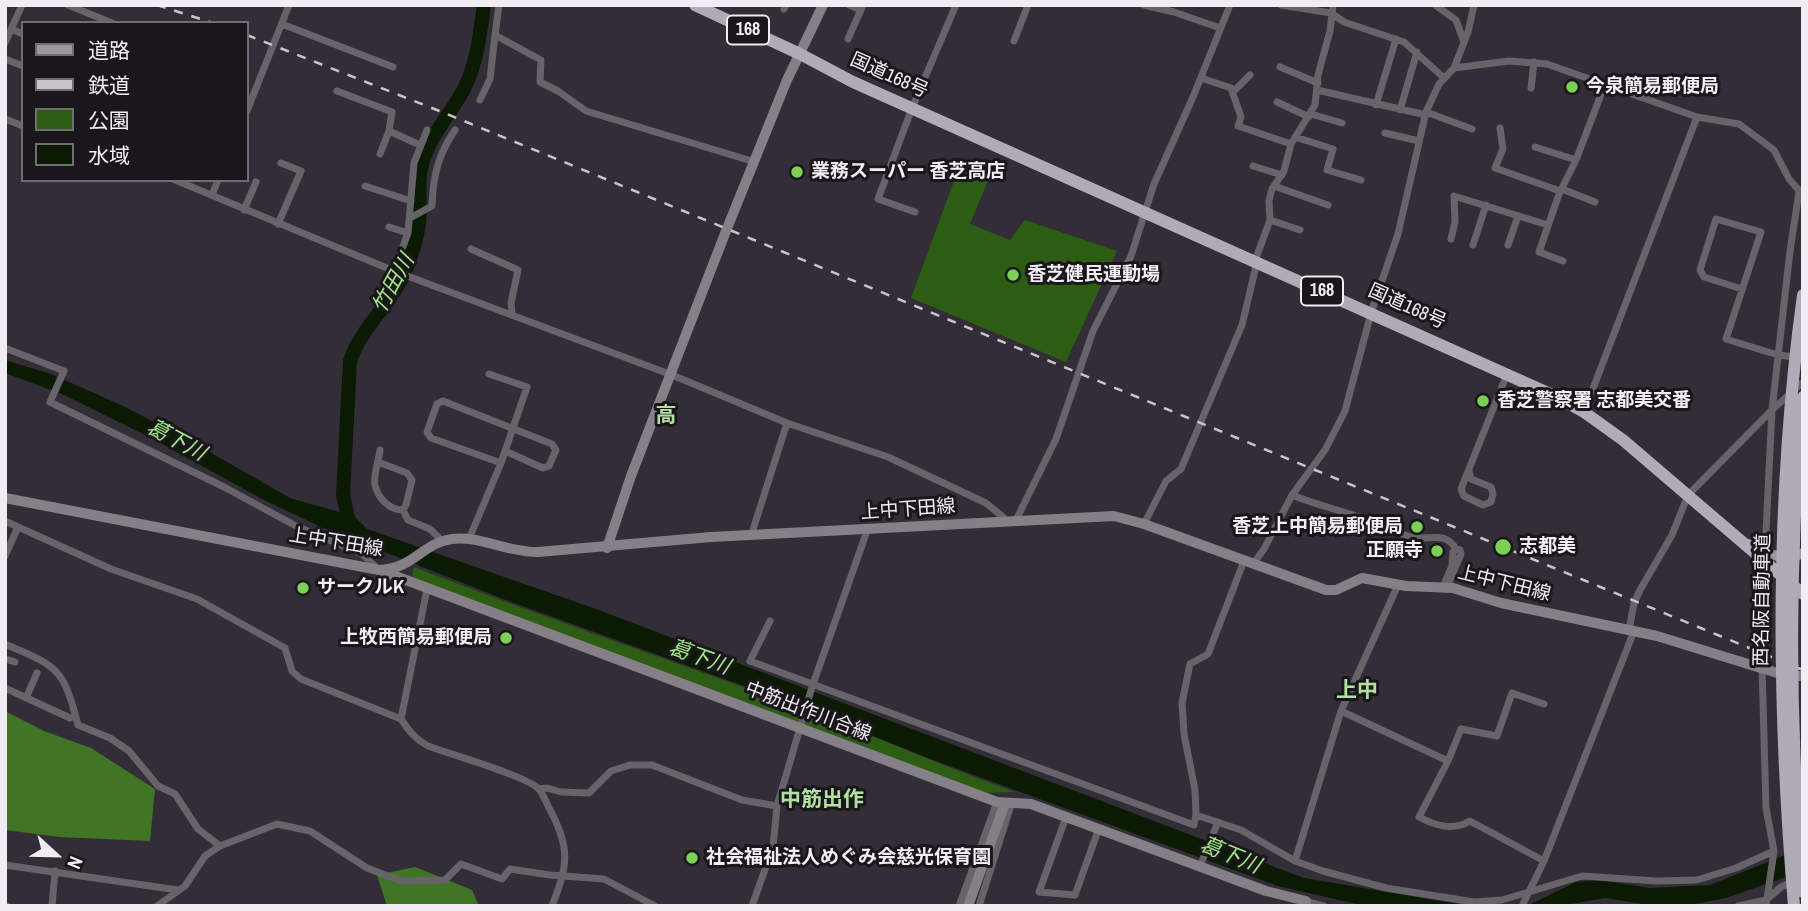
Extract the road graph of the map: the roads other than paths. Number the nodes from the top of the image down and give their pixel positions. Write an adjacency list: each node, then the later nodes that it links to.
1 (22, 5): 21 (street)
2 (68, 5): 18 (street)
3 (289, 5): 19 (street)
4 (499, 5): 23 (street)
5 (695, 5): 30 (highway, 国道168号 / 168)
6 (714, 5): 30 (highway, 国道168号 / 168)
7 (823, 5): 30 (main road)
8 (849, 5): 16 (street)
9 (956, 5): 47 (street)
10 (1028, 5): 26 (street)
11 (1230, 5): 20 (street)
12 (1281, 5): 17 (street)
13 (1435, 5): 28 (street)
14 (1474, 5): 28 (street)
15 (1150, 6): 20 (street)
16 (862, 8): 25 (street)
17 (1332, 9): 24 (street); 39 (street)
18 (108, 21)
19 (282, 24): 32 (street); 43 (street)
20 (1220, 28): 36 (street)
21 (11, 29): 22 (street); 27 (street)
22 (21, 33)
23 (495, 35): 44 (street); 65 (street)
24 (1396, 38): 29 (street); 46 (street)
25 (848, 39)
26 (1014, 41)
27 (5, 43)
28 (1464, 43): 34 (street)
29 (1417, 52): 37 (street); 48 (street)
30 (800, 54): 47 (highway, 国道168号 / 168); 65 (main road)
31 (1534, 62): 34 (street); 38 (street); 40 (street)
32 (393, 67)
33 (1280, 67): 39 (street)
34 (1454, 68): 37 (street)
35 (1250, 75): 42 (street)
36 (1201, 78): 42 (street); 84 (street)
37 (1444, 78): 49 (street)
38 (1605, 84): 51 (street); 64 (street)
39 (1317, 87): 46 (street); 50 (street)
40 (1531, 88)
41 (337, 92): 57 (street)
42 (1233, 92): 59 (street)
43 (249, 97)
44 (480, 100)
45 (1277, 102): 50 (street)
46 (1376, 105): 48 (street)
47 (912, 108): 83 (street); 84 (highway, 国道168号 / 168)
48 (1400, 110): 49 (street)
49 (1426, 114): 54 (street); 60 (street)
50 (1310, 115): 52 (street); 59 (street)
51 (1697, 117): 76 (street); 113 (street)
52 (1342, 123)
53 (1500, 128): 75 (street)
54 (1472, 129)
55 (427, 130): 61 (street)
56 (455, 130): 86 (street)
57 (389, 131): 61 (street); 63 (street)
58 (1385, 133): 60 (street)
59 (1293, 141): 68 (street); 69 (street)
60 (1419, 141): 103 (street)
61 (420, 145): 78 (street)
62 (1535, 146): 64 (street)
63 (380, 155)
64 (1576, 160): 75 (street)
65 (755, 162): 109 (main road)
66 (281, 163): 88 (street)
67 (1253, 166): 68 (street)
68 (1282, 175): 74 (street)
69 (1361, 180)
70 (180, 182): 77 (street)
71 (217, 182): 77 (street)
72 (256, 182): 82 (street)
73 (365, 186): 78 (street)
74 (1274, 186): 80 (street); 87 (street)
75 (1561, 190): 79 (street); 89 (street)
76 (1801, 194): 105 (street)
77 (212, 195): 82 (street)
78 (411, 201): 86 (street)
79 (1595, 202)
80 (1328, 205)
81 (1486, 205): 85 (street); 93 (street); 94 (street)
82 (244, 210): 88 (street)
83 (915, 212)
84 (1143, 212): 98 (highway, 国道168号 / 168); 125 (street)
85 (1518, 216): 89 (street); 95 (street)
86 (411, 217): 92 (street)
87 (1270, 220): 91 (street); 98 (street)
88 (278, 224): 99 (street)
89 (1548, 225): 97 (street)
90 (389, 227): 92 (street)
91 (1300, 230)
92 (408, 233): 99 (street)
93 (1451, 239)
94 (1473, 245)
95 (1508, 245)
96 (471, 249): 102 (street)
97 (1563, 261)
98 (1256, 262): 103 (highway, 国道168号 / 168); 127 (street)
99 (395, 271): 102 (street)
100 (1742, 289): 100 (street); 105 (street)
101 (1803, 295): 193 (highway, 西名阪自動車道, bridge)
102 (512, 313): 109 (street)
103 (1371, 313): 107 (highway, 国道168号 / 168); 121 (street)
104 (5, 348): 139 (street)
105 (1778, 355): 106 (street); 112 (street)
106 (1803, 358)
107 (1507, 373): 113 (highway, 国道168号 / 168); 120 (street)
108 (489, 374): 115 (street)
109 (672, 375): 114 (street); 134 (main road)
110 (1803, 382): 112 (street)
111 (1803, 397): 179 (highway, 西名阪自動車道, bridge)
112 (1772, 410): 122 (street); 135 (street)
113 (1584, 412): 122 (highway, 国道168号 / 168)
114 (787, 423): 125 (street); 131 (street)
115 (513, 429): 117 (street); 117 (street); 119 (street)
116 (380, 450): 118 (street)
117 (505, 451): 119 (street)
118 (378, 462): 124 (street); 124 (street)
119 (501, 463): 132 (street)
120 (1469, 471): 120 (street)
121 (1292, 495): 138 (street); 141 (street)
122 (1688, 495): 129 (highway, 国道168号 / 168); 145 (street)
123 (5, 498): 139 (main road, 上中下田線)
124 (403, 510): 133 (street)
125 (1010, 520): 127 (main road, 上中下田線); 130 (main road, 上中下田線)
126 (5, 521): 128 (street)
127 (1144, 524): 138 (main road, 上中下田線)
128 (18, 527): 137 (street); 158 (street)
129 (1726, 530): 135 (main road); 143 (highway, 国道168号 / 168)
130 (867, 531): 131 (main road, 上中下田線); 152 (street)
131 (751, 536): 134 (main road, 上中下田線)
132 (469, 539): 133 (main road, 上中下田線); 134 (main road, 上中下田線)
133 (442, 541): 139 (main road, 上中下田線)
134 (607, 548)
135 (1765, 552): 136 (main road)
136 (1803, 553)
137 (5, 556)
138 (1248, 562): 140 (main road, 上中下田線); 164 (street)
139 (379, 570): 142 (main road, 中筋出作川合線)
140 (1398, 585): 141 (main road, 上中下田線); 156 (street)
141 (1445, 587): 145 (main road, 上中下田線)
142 (427, 589): 158 (street); 159 (main road, 中筋出作川合線)
143 (1803, 594)
144 (769, 621): 152 (street)
145 (1632, 631): 149 (main road, 上中下田線); 171 (street)
146 (5, 644): 168 (street)
147 (5, 659): 148 (street)
148 (15, 662)
149 (1762, 667): 151 (main road, 上中下田線); 169 (street)
150 (37, 673): 154 (street)
151 (1803, 676)
152 (812, 686): 159 (street); 164 (street)
153 (5, 688): 154 (street)
154 (26, 698): 157 (street)
155 (1544, 704): 160 (street)
156 (1341, 711): 160 (street); 170 (street)
157 (70, 718)
158 (401, 719): 161 (street)
159 (799, 727): 162 (main road, 中筋出作川合線); 163 (street)
160 (1448, 761): 171 (street)
161 (539, 789): 163 (street); 175 (street)
162 (1005, 802): 165 (main road, 中筋出作川合線); 187 (street); 188 (main road); 189 (street)
163 (778, 806): 186 (street)
164 (1196, 815): 166 (street)
165 (1066, 817): 167 (main road, 中筋出作川合線); 167 (street)
166 (1218, 822): 170 (street); 172 (street)
167 (1099, 828): 172 (main road, 中筋出作川合線)
168 (220, 846): 175 (street); 177 (street)
169 (1774, 853): 178 (street); 181 (street)
170 (1295, 861): 178 (street)
171 (1544, 861): 178 (street)
172 (1201, 864): 180 (main road, 中筋出作川合線)
173 (5, 865): 174 (street)
174 (55, 871): 177 (street); 182 (street)
175 (564, 876): 184 (street); 185 (street)
176 (1803, 877): 181 (street)
177 (178, 890): 183 (street)
178 (1527, 892): 191 (street)
179 (1803, 892)
180 (1306, 901): 190 (street)
181 (1766, 903): 192 (street)
182 (52, 906)
183 (157, 906)
184 (552, 906)
185 (655, 906)
186 (752, 906)
187 (959, 906)
188 (968, 906)
189 (979, 906)
190 (1324, 906)
191 (1522, 906)
192 (1738, 906)
193 (1794, 906)

